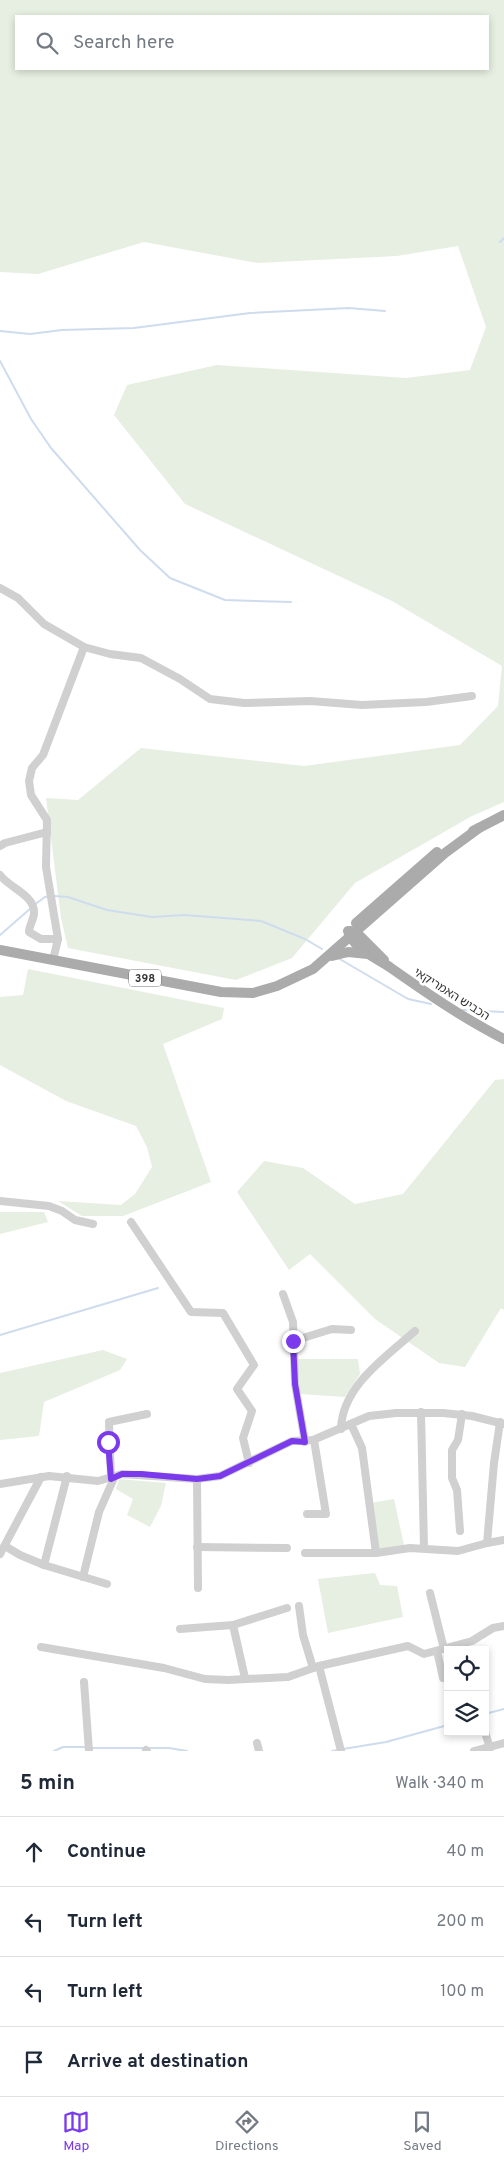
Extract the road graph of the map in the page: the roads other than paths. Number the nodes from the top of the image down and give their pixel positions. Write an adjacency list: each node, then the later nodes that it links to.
1 (0, 588): 2 (street)
2 (84, 647): 3 (street); 6 (street)
3 (472, 696)
4 (504, 816): 5 (main road, 398)
5 (479, 828): 9 (main road, 398); 10 (main road, 398)
6 (47, 832): 7 (street); 11 (street)
7 (0, 846)
8 (0, 875): 11 (street)
9 (375, 916): 10 (main road, 398); 13 (main road)
10 (351, 933): 13 (main road, הכביש האמריקאי); 14 (main road, 398); 16 (main road, 398)
11 (58, 939): 15 (street)
12 (0, 950): 15 (main road, 398)
13 (370, 950): 14 (main road); 17 (main road, הכביש האמריקאי)
14 (325, 959): 16 (main road, 398)
15 (53, 960): 16 (main road, 398)
16 (289, 981)
17 (504, 1039)
18 (0, 1201): 20 (street)
19 (130, 1222): 33 (street)
20 (93, 1224)
21 (284, 1294): 24 (street)
22 (351, 1330): 24 (street)
23 (415, 1330): 30 (street)
24 (293, 1341): 32 (street)
25 (422, 1412): 27 (street); 29 (street); 46 (street)
26 (147, 1414): 36 (street)
27 (462, 1414): 28 (street); 40 (street)
28 (502, 1423): 42 (street)
29 (351, 1424): 30 (street); 47 (street)
30 (341, 1429): 31 (street)
31 (314, 1440): 32 (street); 39 (street)
32 (305, 1442): 33 (street)
33 (249, 1463): 37 (street)
34 (67, 1476): 35 (street); 36 (street); 50 (street)
35 (41, 1477): 38 (street); 43 (street)
36 (112, 1478): 37 (street); 51 (street)
37 (197, 1479): 44 (street)
38 (0, 1484)
39 (307, 1514)
40 (460, 1531)
41 (504, 1540): 42 (street)
42 (487, 1543): 46 (street)
43 (5, 1546): 48 (street); 50 (street)
44 (197, 1547): 45 (street); 53 (street)
45 (287, 1548)
46 (424, 1548): 47 (street)
47 (376, 1553): 49 (street)
48 (0, 1554)
49 (305, 1554)
50 (44, 1566): 51 (street)
51 (82, 1576): 52 (street)
52 (108, 1584)
53 (198, 1588)
54 (430, 1593): 61 (street)
55 (299, 1606): 62 (street)
56 (288, 1608): 57 (street)
57 (233, 1625): 59 (street); 63 (street)
58 (504, 1626): 61 (street)
59 (180, 1629)
60 (41, 1647): 63 (street)
61 (440, 1650): 62 (street); 64 (street)
62 (316, 1667): 63 (street); 70 (street)
63 (245, 1678)
64 (444, 1678)
65 (84, 1682): 69 (street)
66 (486, 1736): 68 (street)
67 (504, 1743): 68 (street)
68 (490, 1748): 71 (street)
69 (89, 1751)
70 (342, 1751)
71 (474, 1751)

